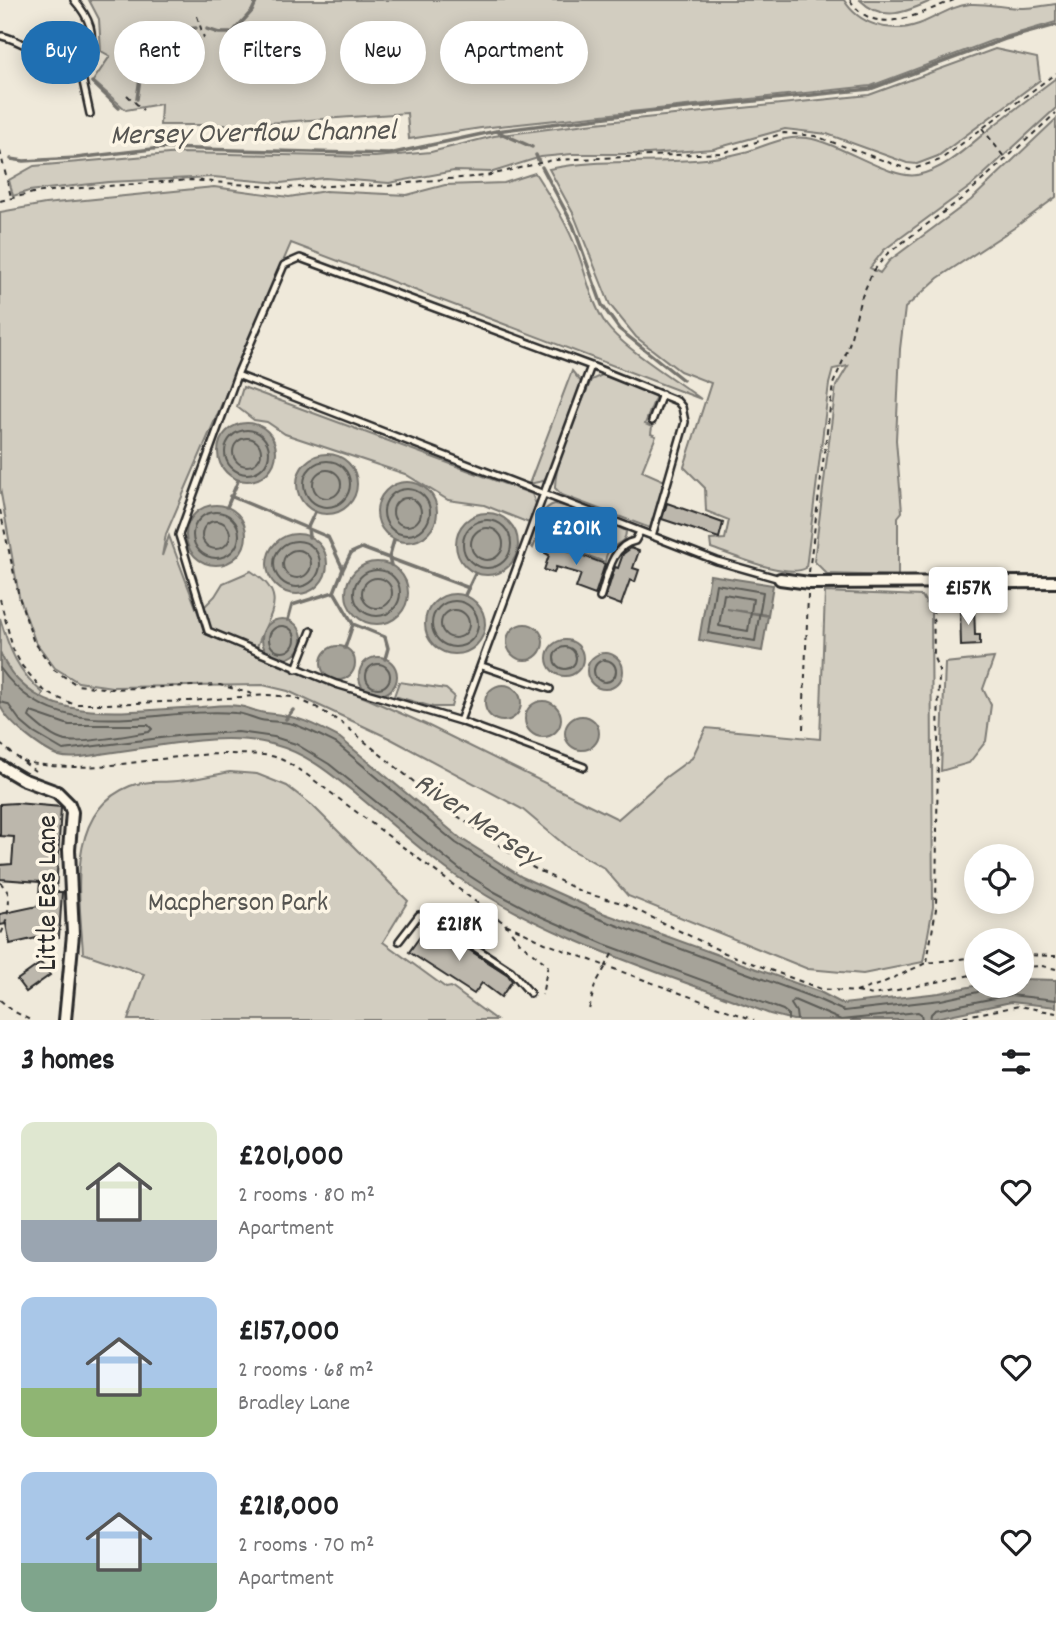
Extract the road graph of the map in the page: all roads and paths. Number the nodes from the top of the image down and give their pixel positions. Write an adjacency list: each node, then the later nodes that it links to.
1 (74, 0): 5 (lane)
2 (850, 0): 3 (path)
3 (954, 0)
4 (197, 16): 6 (path)
5 (89, 21)
6 (199, 21)
7 (2, 36): 8 (lane)
8 (21, 43)
9 (1056, 73): 15 (path)
10 (84, 84): 14 (lane)
11 (127, 95): 12 (path)
12 (143, 110)
13 (1056, 113): 17 (path)
14 (90, 114)
15 (982, 127): 17 (path); 18 (path)
16 (0, 151): 18 (path)
17 (1006, 159): 33 (path)
18 (11, 198): 19 (path)
19 (0, 201)
20 (591, 366): 21 (lane); 22 (lane); 24 (lane)
21 (237, 375): 24 (lane); 38 (lane)
22 (662, 394): 23 (lane); 28 (lane)
23 (652, 421)
24 (545, 493): 26 (lane); 37 (lane)
25 (0, 510): 40 (path)
26 (594, 513): 27 (lane); 29 (lane)
27 (640, 532): 28 (lane); 34 (lane)
28 (652, 536): 30 (lane)
29 (582, 545)
30 (780, 579): 33 (street)
31 (932, 582): 32 (street); 33 (street); 54 (path)
32 (1056, 582)
33 (809, 583): 42 (path)
34 (600, 598)
35 (0, 599): 40 (path)
36 (311, 631): 38 (lane)
37 (482, 666): 39 (lane); 41 (lane)
38 (296, 669): 41 (lane)
39 (550, 689)
40 (257, 696): 59 (path)
41 (460, 721): 45 (lane)
42 (803, 729)
43 (0, 744): 47 (path)
44 (0, 766): 66 (street, Little Ees Lane)
45 (584, 767)
46 (0, 882): 48 (path)
47 (504, 923): 55 (path); 61 (path)
48 (0, 935)
49 (399, 941): 60 (lane)
50 (612, 954): 55 (path)
51 (1034, 955): 52 (path)
52 (1056, 956)
53 (964, 958): 54 (path)
54 (926, 963): 59 (path)
55 (606, 966): 64 (path); 67 (path)
56 (1034, 966): 57 (path)
57 (1056, 969)
58 (964, 976): 59 (path)
59 (856, 992)
60 (530, 993)
61 (542, 995)
62 (0, 1000): 65 (path)
63 (1056, 1013): 68 (path)
64 (588, 1014)
65 (30, 1020)
66 (65, 1020)
67 (754, 1020)
68 (944, 1020)

